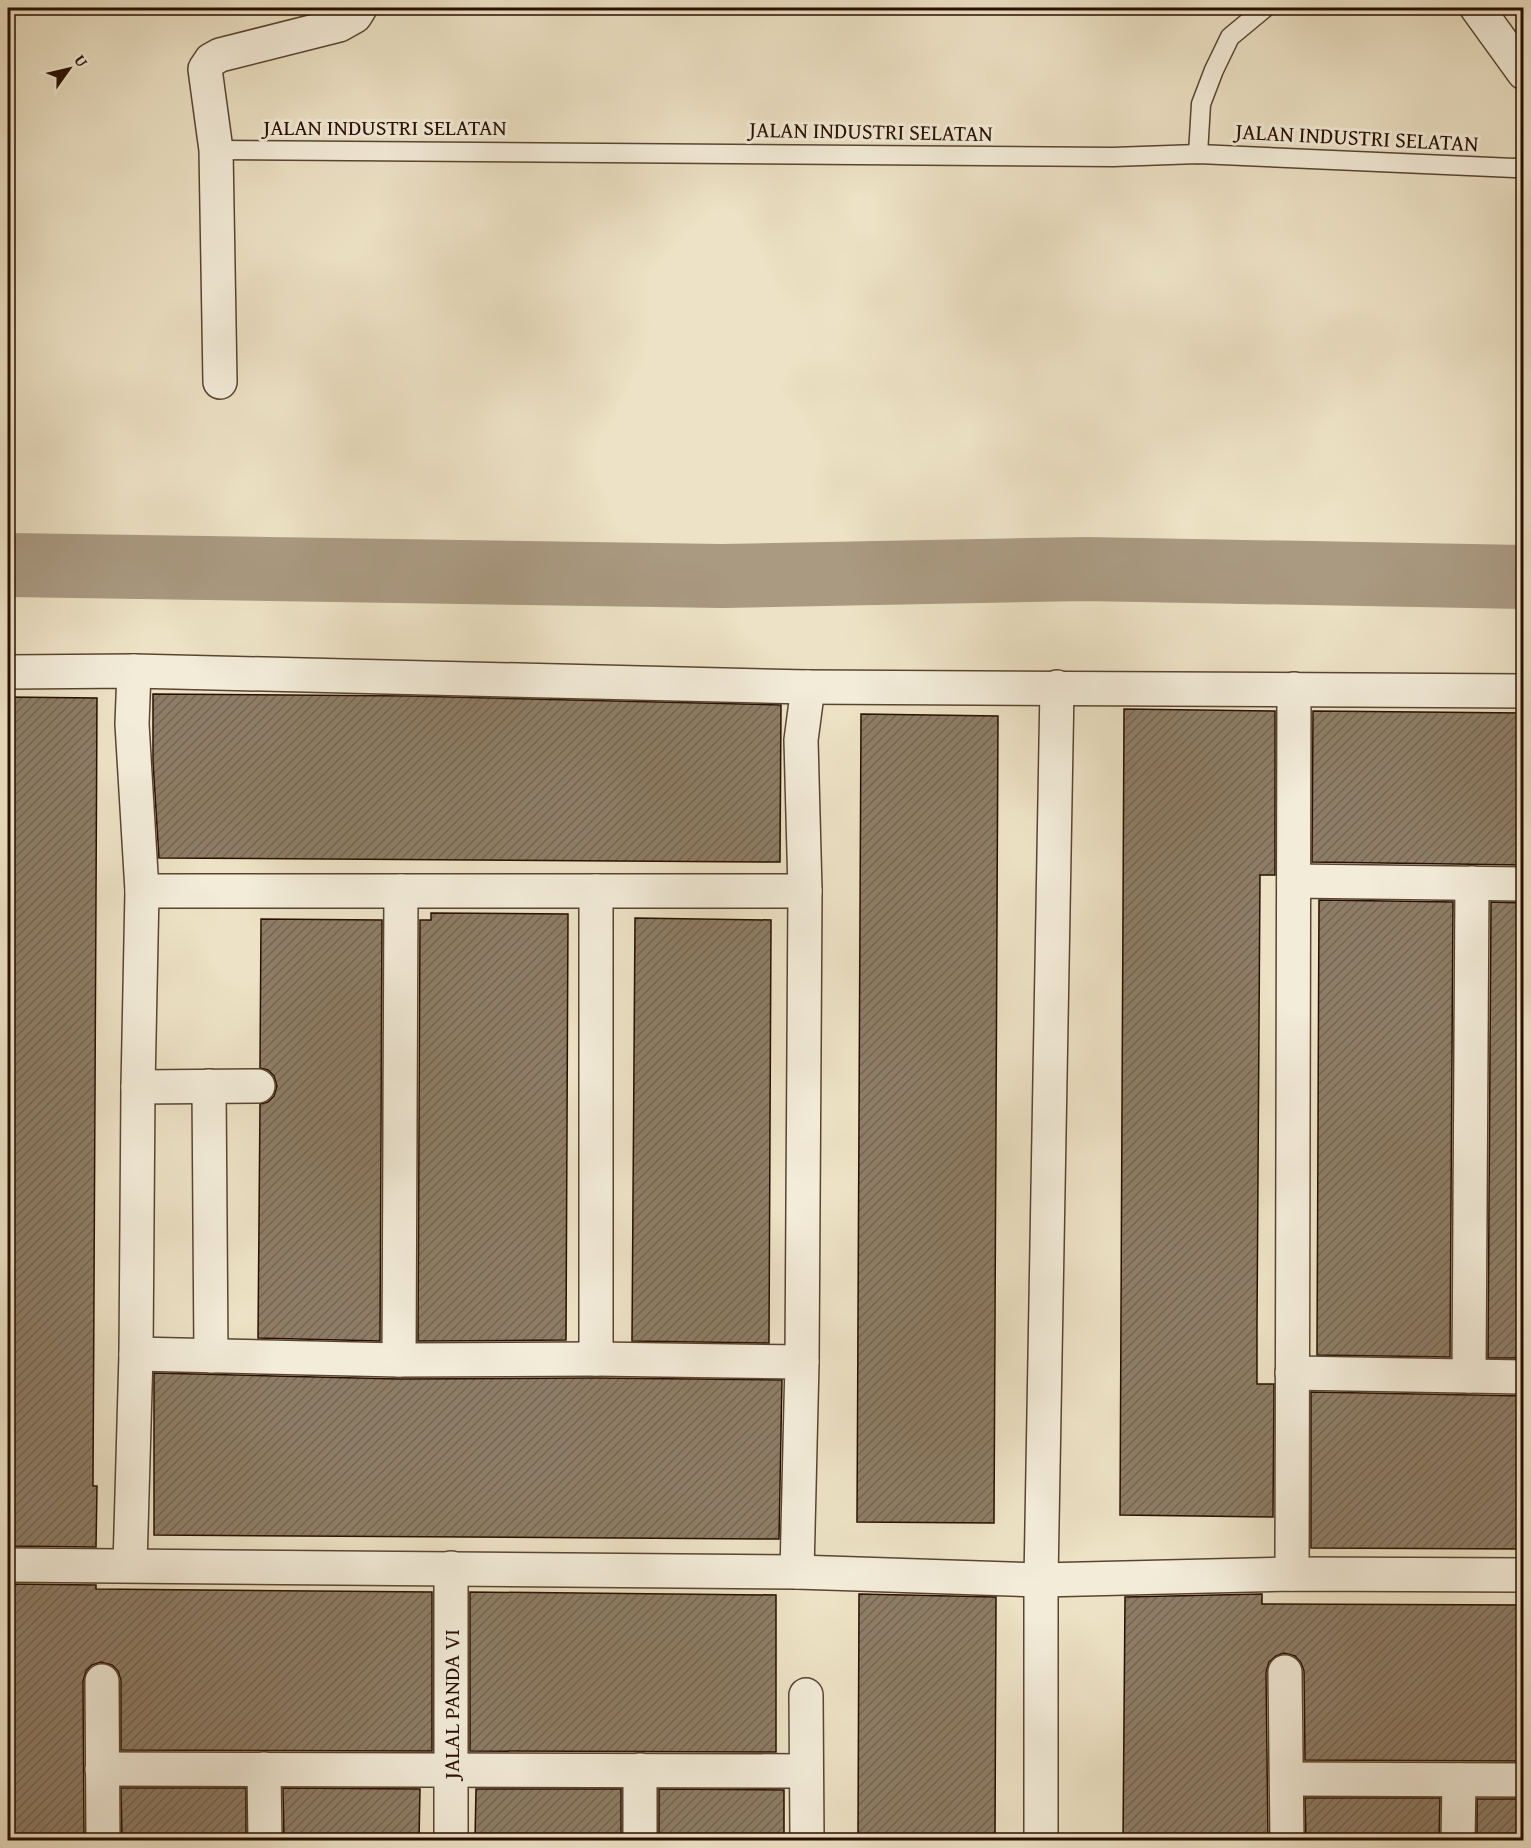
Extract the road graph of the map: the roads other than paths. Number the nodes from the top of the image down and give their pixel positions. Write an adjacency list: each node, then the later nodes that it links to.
1 (360, 8): 5 (street)
2 (1265, 8): 6 (lane)
3 (1477, 8): 4 (street)
4 (1524, 73)
5 (216, 150): 6 (lane, JALAN INDUSTRI SELATAN); 8 (street)
6 (1198, 154): 7 (lane, JALAN INDUSTRI SELATAN)
7 (1524, 166)
8 (220, 382)
9 (134, 671): 10 (street); 11 (street); 18 (street)
10 (8, 672)
11 (808, 687): 12 (street); 21 (street)
12 (1057, 687): 13 (street); 39 (street)
13 (1294, 689): 14 (street); 15 (street)
14 (1524, 691)
15 (1294, 881): 16 (street); 30 (street)
16 (1472, 883): 17 (street); 31 (street)
17 (1524, 884)
18 (142, 891): 19 (street); 24 (street)
19 (401, 891): 20 (street); 28 (street)
20 (596, 891): 21 (street); 27 (street)
21 (805, 891): 29 (street)
22 (209, 1086): 23 (street); 24 (street); 26 (street)
23 (258, 1086)
24 (138, 1087): 25 (street)
25 (136, 1354): 26 (street); 34 (street)
26 (212, 1356): 28 (street)
27 (597, 1359): 28 (street); 29 (street)
28 (399, 1360)
29 (802, 1362): 36 (street)
30 (1292, 1373): 31 (street); 37 (street)
31 (1468, 1376): 32 (street)
32 (1524, 1377)
33 (8, 1565): 34 (street)
34 (130, 1565): 35 (street)
35 (452, 1568): 36 (street); 45 (street, JALAL PANDA VI)
36 (797, 1572): 39 (street)
37 (1292, 1574): 38 (street); 39 (street)
38 (1524, 1575)
39 (1041, 1580): 56 (street)
40 (1285, 1672): 48 (street)
41 (102, 1681): 43 (street)
42 (806, 1695): 47 (street)
43 (102, 1769): 44 (street); 51 (street)
44 (264, 1769): 45 (street); 52 (street)
45 (451, 1770): 46 (street); 53 (street, JALAL PANDA VI)
46 (640, 1770): 47 (street); 54 (street)
47 (806, 1771): 55 (street)
48 (1287, 1779): 49 (street); 57 (street)
49 (1459, 1780): 50 (street); 58 (street)
50 (1524, 1780)
51 (103, 1840)
52 (265, 1840)
53 (451, 1840)
54 (640, 1840)
55 (807, 1840)
56 (1041, 1840)
57 (1287, 1840)
58 (1458, 1840)

